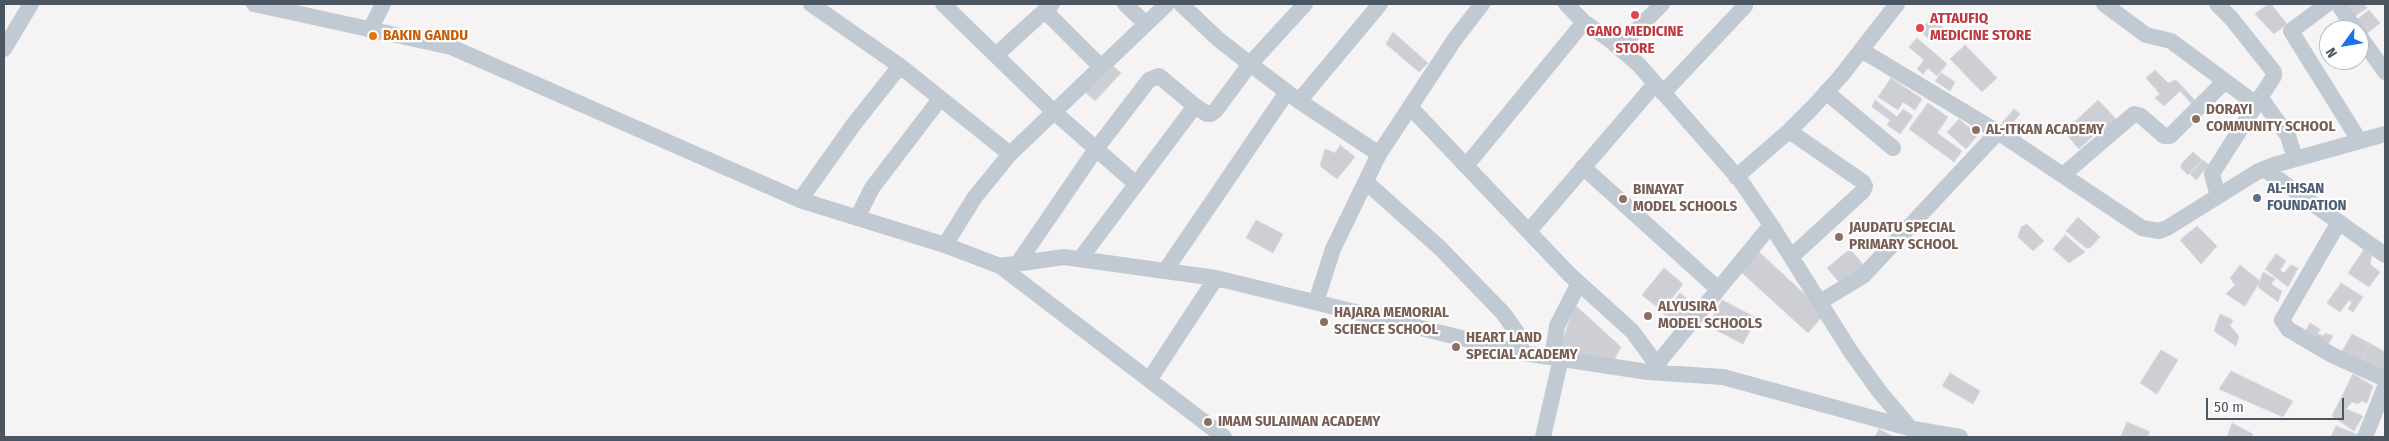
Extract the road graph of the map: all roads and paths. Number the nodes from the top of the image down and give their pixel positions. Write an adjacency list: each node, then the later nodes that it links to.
1 (30, 4): 26 (street)
2 (254, 4): 24 (street)
3 (383, 4): 24 (street)
4 (811, 4): 31 (street)
5 (1125, 4): 23 (street)
6 (1167, 4): 23 (street)
7 (1181, 4): 30 (street)
8 (1305, 4): 30 (street)
9 (1380, 4): 37 (street)
10 (1482, 4): 41 (street)
11 (1566, 4): 22 (street)
12 (1662, 4): 25 (street)
13 (1745, 4): 35 (street)
14 (2104, 4): 34 (street)
15 (2217, 4): 39 (street)
16 (2327, 4): 46 (street)
17 (2338, 4): 21 (street)
18 (1894, 5): 28 (street)
19 (952, 6): 29 (street)
20 (1049, 7): 29 (street); 32 (street)
21 (2349, 20)
22 (1584, 22): 25 (street); 52 (street)
23 (1146, 24): 32 (street)
24 (370, 30): 60 (street)
25 (1620, 48): 35 (street)
26 (4, 49)
27 (2369, 49): 33 (street)
28 (1861, 50): 36 (street); 44 (street)
29 (996, 56): 42 (street)
30 (1250, 64): 37 (street); 40 (street)
31 (900, 66): 38 (street); 60 (street)
32 (1101, 67): 42 (street)
33 (2385, 72)
34 (2224, 82): 39 (street); 55 (street)
35 (1659, 88): 53 (street); 56 (street)
36 (1826, 92): 43 (street); 47 (street)
37 (1293, 96): 50 (street); 71 (street)
38 (940, 99): 49 (street); 61 (street)
39 (2258, 100): 51 (street); 59 (street)
40 (1195, 106): 48 (street); 58 (street)
41 (1410, 108): 50 (street); 52 (street)
42 (1053, 112): 48 (street); 49 (street)
43 (1790, 131): 56 (street); 67 (street)
44 (1998, 132): 55 (street); 76 (street)
45 (2385, 134): 46 (street)
46 (2359, 140): 51 (street)
47 (1893, 148)
48 (1096, 149): 58 (street); 69 (street)
49 (1010, 154): 65 (street)
50 (1379, 154): 57 (street)
51 (2295, 158): 54 (street)
52 (1466, 166): 64 (street)
53 (1583, 167): 64 (street); 74 (street)
54 (2264, 169): 59 (street); 62 (street)
55 (2063, 175): 59 (street)
56 (1736, 177): 63 (street)
57 (1366, 182): 75 (street); 77 (street)
58 (1136, 184): 68 (street)
59 (2218, 196)
60 (800, 200): 61 (street)
61 (858, 218): 65 (street)
62 (2339, 222): 66 (street); 80 (street)
63 (1771, 225): 67 (street); 74 (street)
64 (1528, 231): 73 (street)
65 (945, 245): 70 (street)
66 (2385, 255)
67 (1791, 257): 76 (street)
68 (1080, 259): 69 (street); 71 (street)
69 (1018, 263): 70 (street)
70 (1000, 266): 81 (street)
71 (1165, 270): 72 (street)
72 (1216, 278): 75 (street); 81 (street)
73 (1579, 283): 78 (street); 79 (street)
74 (1718, 289): 79 (street)
75 (1316, 302): 77 (street)
76 (1820, 302): 83 (street)
77 (1523, 353): 78 (street)
78 (1556, 358): 79 (street); 85 (street)
79 (1660, 368): 83 (street)
80 (2385, 379)
81 (1149, 380): 84 (street)
82 (2385, 387): 87 (street)
83 (1911, 433): 86 (street)
84 (1224, 437)
85 (1543, 437)
86 (1960, 437)
87 (2365, 437)

